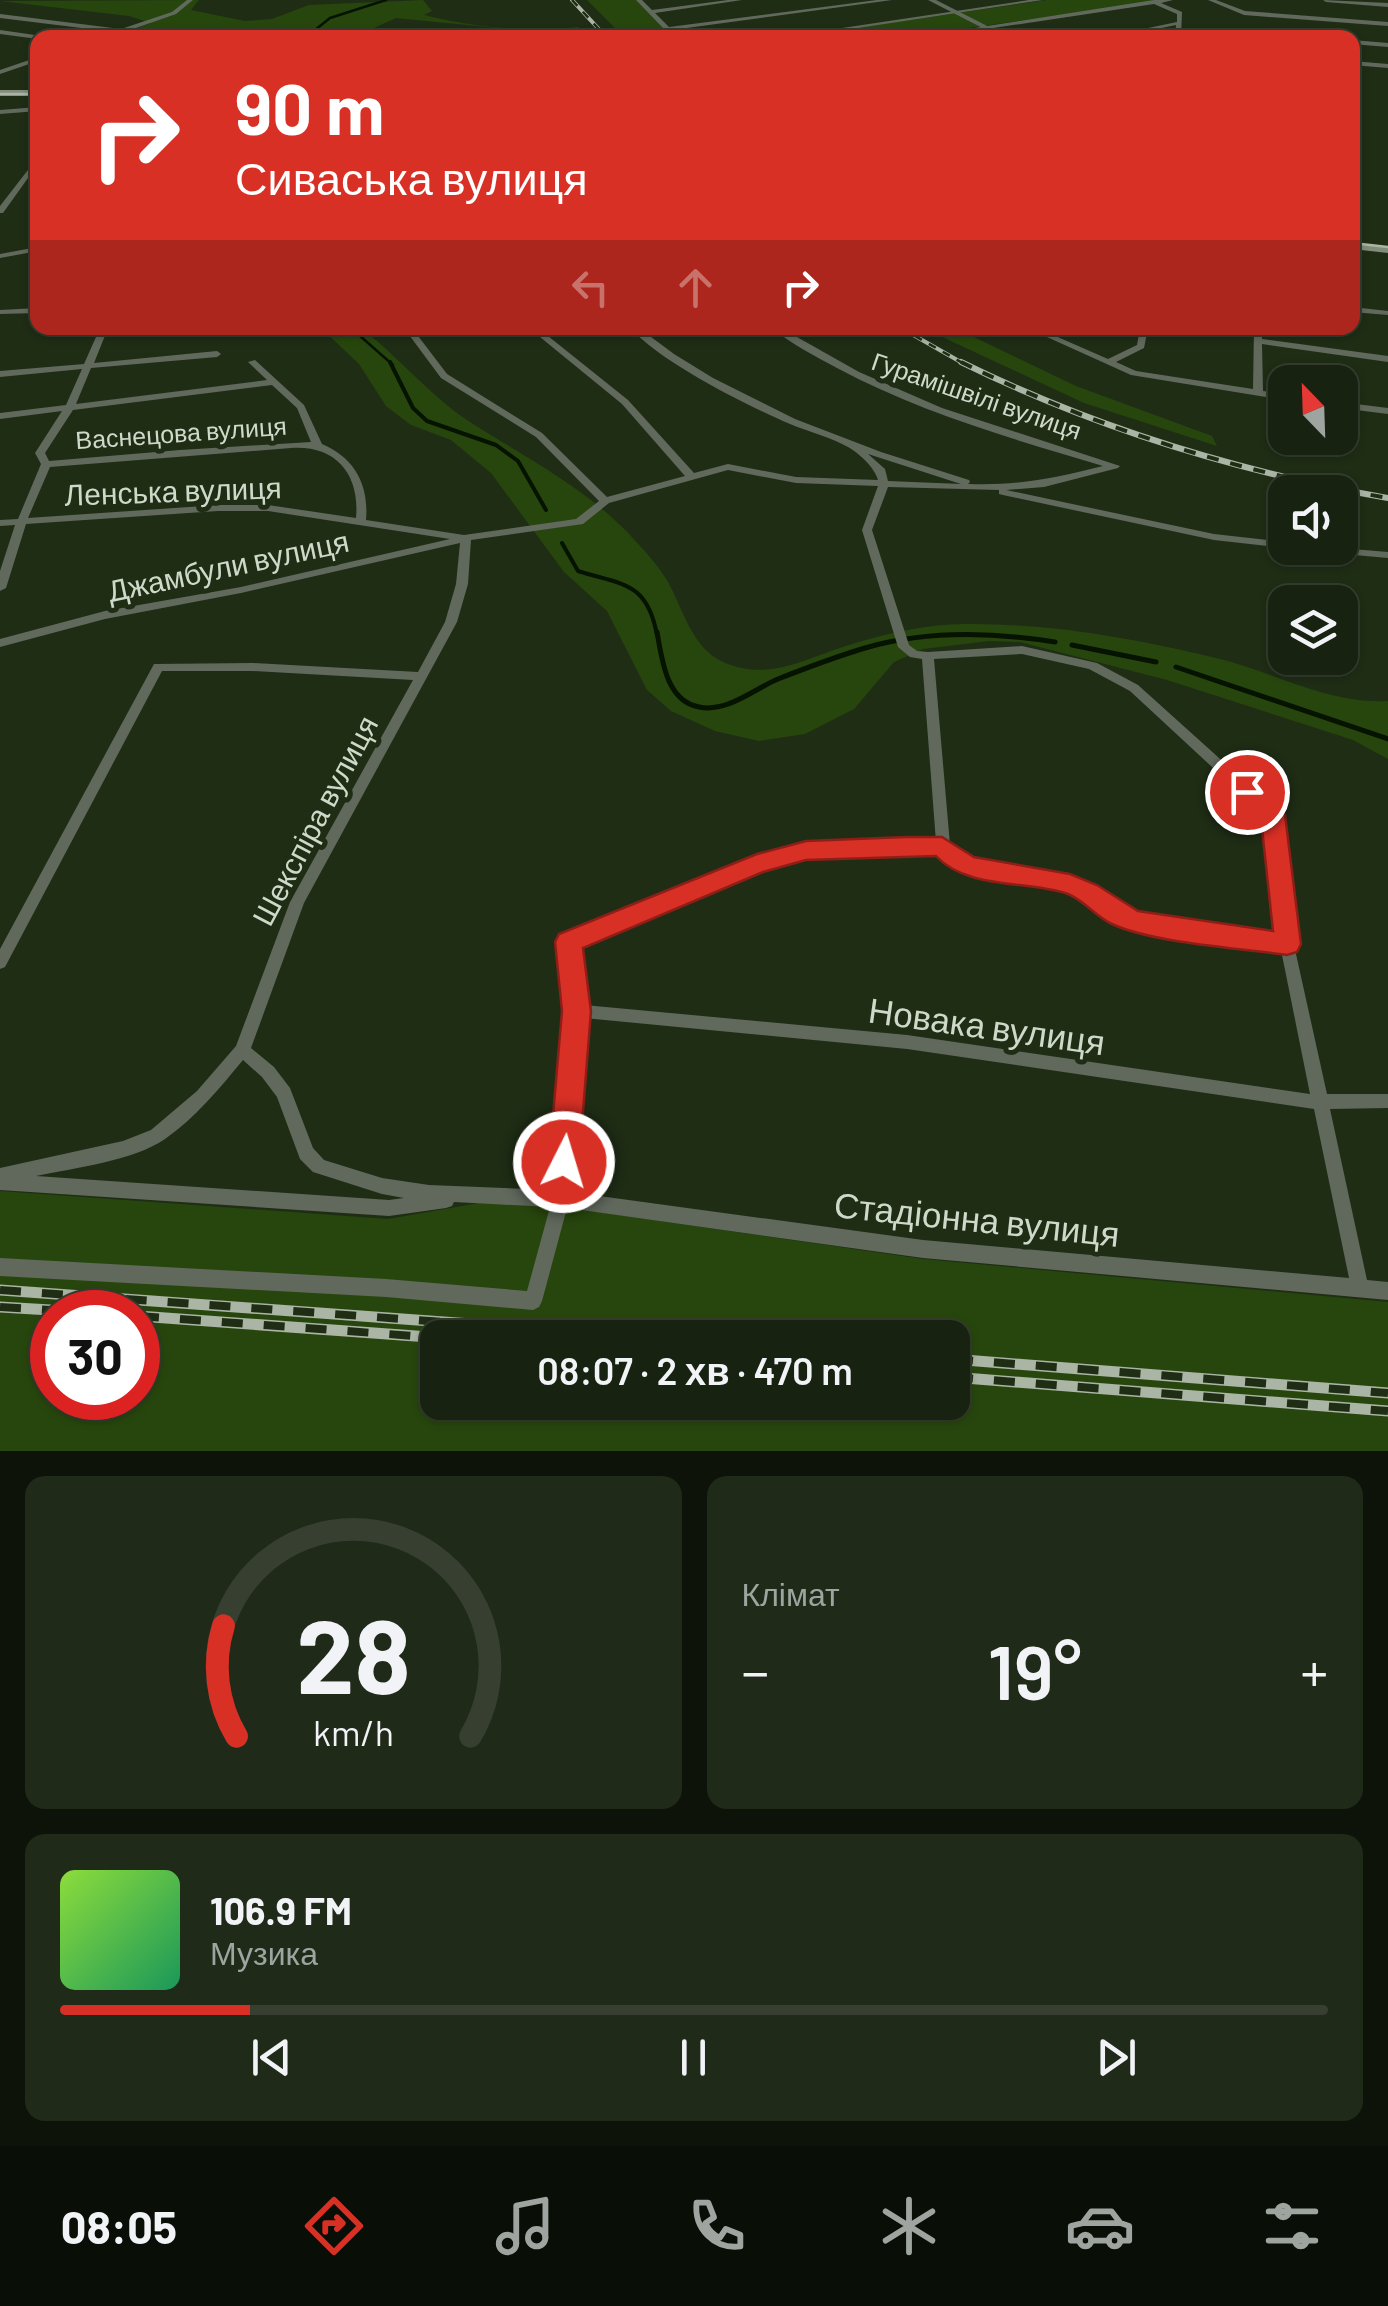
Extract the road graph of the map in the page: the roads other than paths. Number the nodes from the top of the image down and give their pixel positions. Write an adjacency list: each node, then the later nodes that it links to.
1 (190, 0): 21 (street)
2 (639, 0): 13 (street)
3 (740, 0): 13 (street)
4 (889, 0): 22 (street)
5 (931, 0): 14 (street)
6 (1040, 0): 14 (street)
7 (1170, 0): 10 (street)
8 (1211, 0): 15 (street)
9 (1326, 0): 11 (street)
10 (1154, 2): 17 (street); 19 (street)
11 (1366, 2): 12 (street)
12 (1388, 5)
13 (652, 12): 22 (street)
14 (956, 12): 19 (street); 23 (street)
15 (1244, 13): 18 (street); 28 (street)
16 (0, 16): 20 (street)
17 (1179, 23): 26 (street); 27 (street)
18 (1388, 24)
19 (986, 26): 24 (street); 25 (street)
20 (113, 30)
21 (124, 30)
22 (667, 30)
23 (832, 30)
24 (961, 30)
25 (993, 30)
26 (1143, 30)
27 (1179, 30)
28 (1246, 30)
29 (0, 32): 30 (street)
30 (30, 36)
31 (1360, 42): 32 (street)
32 (1388, 44)
33 (0, 62): 36 (street)
34 (30, 62): 36 (street)
35 (1360, 64): 37 (street)
36 (21, 65): 38 (street)
37 (1388, 66)
38 (0, 72)
39 (0, 94): 40 (main road)
40 (30, 94)
41 (30, 110): 42 (street)
42 (0, 112)
43 (30, 170): 44 (street)
44 (0, 211)
45 (1360, 245): 46 (main road)
46 (1388, 248)
47 (30, 251): 48 (street)
48 (0, 256)
49 (30, 310): 51 (street)
50 (1360, 310): 52 (street)
51 (0, 312)
52 (1388, 313)
53 (101, 335): 66 (street, Васнецова вулиця)
54 (413, 335): 81 (street)
55 (542, 335): 78 (street)
56 (644, 335): 76 (street)
57 (787, 335): 80 (street, Гурамішвілі вулиця)
58 (1047, 335): 65 (street)
59 (1143, 335): 65 (street)
60 (1258, 335): 61 (street)
61 (1258, 341): 63 (street); 69 (street)
62 (217, 354): 66 (street)
63 (1388, 359)
64 (252, 362): 68 (street, Васнецова вулиця)
65 (1108, 362): 69 (street)
66 (90, 365): 67 (street); 71 (street, Васнецова вулиця)
67 (0, 374)
68 (275, 382): 71 (street, Васнецова вулиця); 75 (street, Васнецова вулиця)
69 (1258, 393): 70 (street)
70 (1268, 394)
71 (71, 404): 74 (street, Васнецова вулиця); 77 (street, Васнецова вулиця)
72 (1358, 407): 73 (street)
73 (1388, 411)
74 (0, 416)
75 (318, 446): 77 (street, Васнецова вулиця); 82 (street, Васнецова вулиця)
76 (854, 447): 79 (street); 80 (street)
77 (46, 464): 83 (street, Васнецова вулиця)
78 (692, 476): 79 (street); 81 (street)
79 (884, 484): 80 (street); 92 (street)
80 (986, 488): 86 (street)
81 (605, 501): 85 (street)
82 (362, 520): 83 (street, Ленська вулиця); 85 (street, Ленська вулиця)
83 (22, 521): 84 (street, Ленська вулиця); 89 (street, Васнецова вулиця)
84 (0, 523)
85 (466, 538): 91 (street, Джамбули вулиця); 93 (street, Шекспіра вулиця)
86 (1268, 543)
87 (1358, 552): 88 (street)
88 (1388, 555)
89 (3, 566): 90 (street, Васнецова вулиця)
90 (0, 588)
91 (0, 643)
92 (928, 656): 94 (street); 95 (street)
93 (422, 676): 96 (street, Шекспіра вулиця); 98 (street, Шекспіра вулиця)
94 (942, 847): 95 (street); 97 (street)
95 (1287, 944): 100 (street)
96 (0, 963)
97 (576, 1011): 100 (street, Новака вулиця); 103 (street)
98 (242, 1050): 101 (street, Шекспіра вулиця); 102 (street)
99 (1388, 1101): 100 (street, Новака вулиця)
100 (1318, 1102): 105 (street)
101 (0, 1179): 102 (street)
102 (478, 1196): 103 (street, Стадіонна вулиця)
103 (561, 1200): 104 (street); 105 (street, Стадіонна вулиця)
104 (0, 1267)
105 (1360, 1288): 106 (street, Стадіонна вулиця)
106 (1388, 1292)

